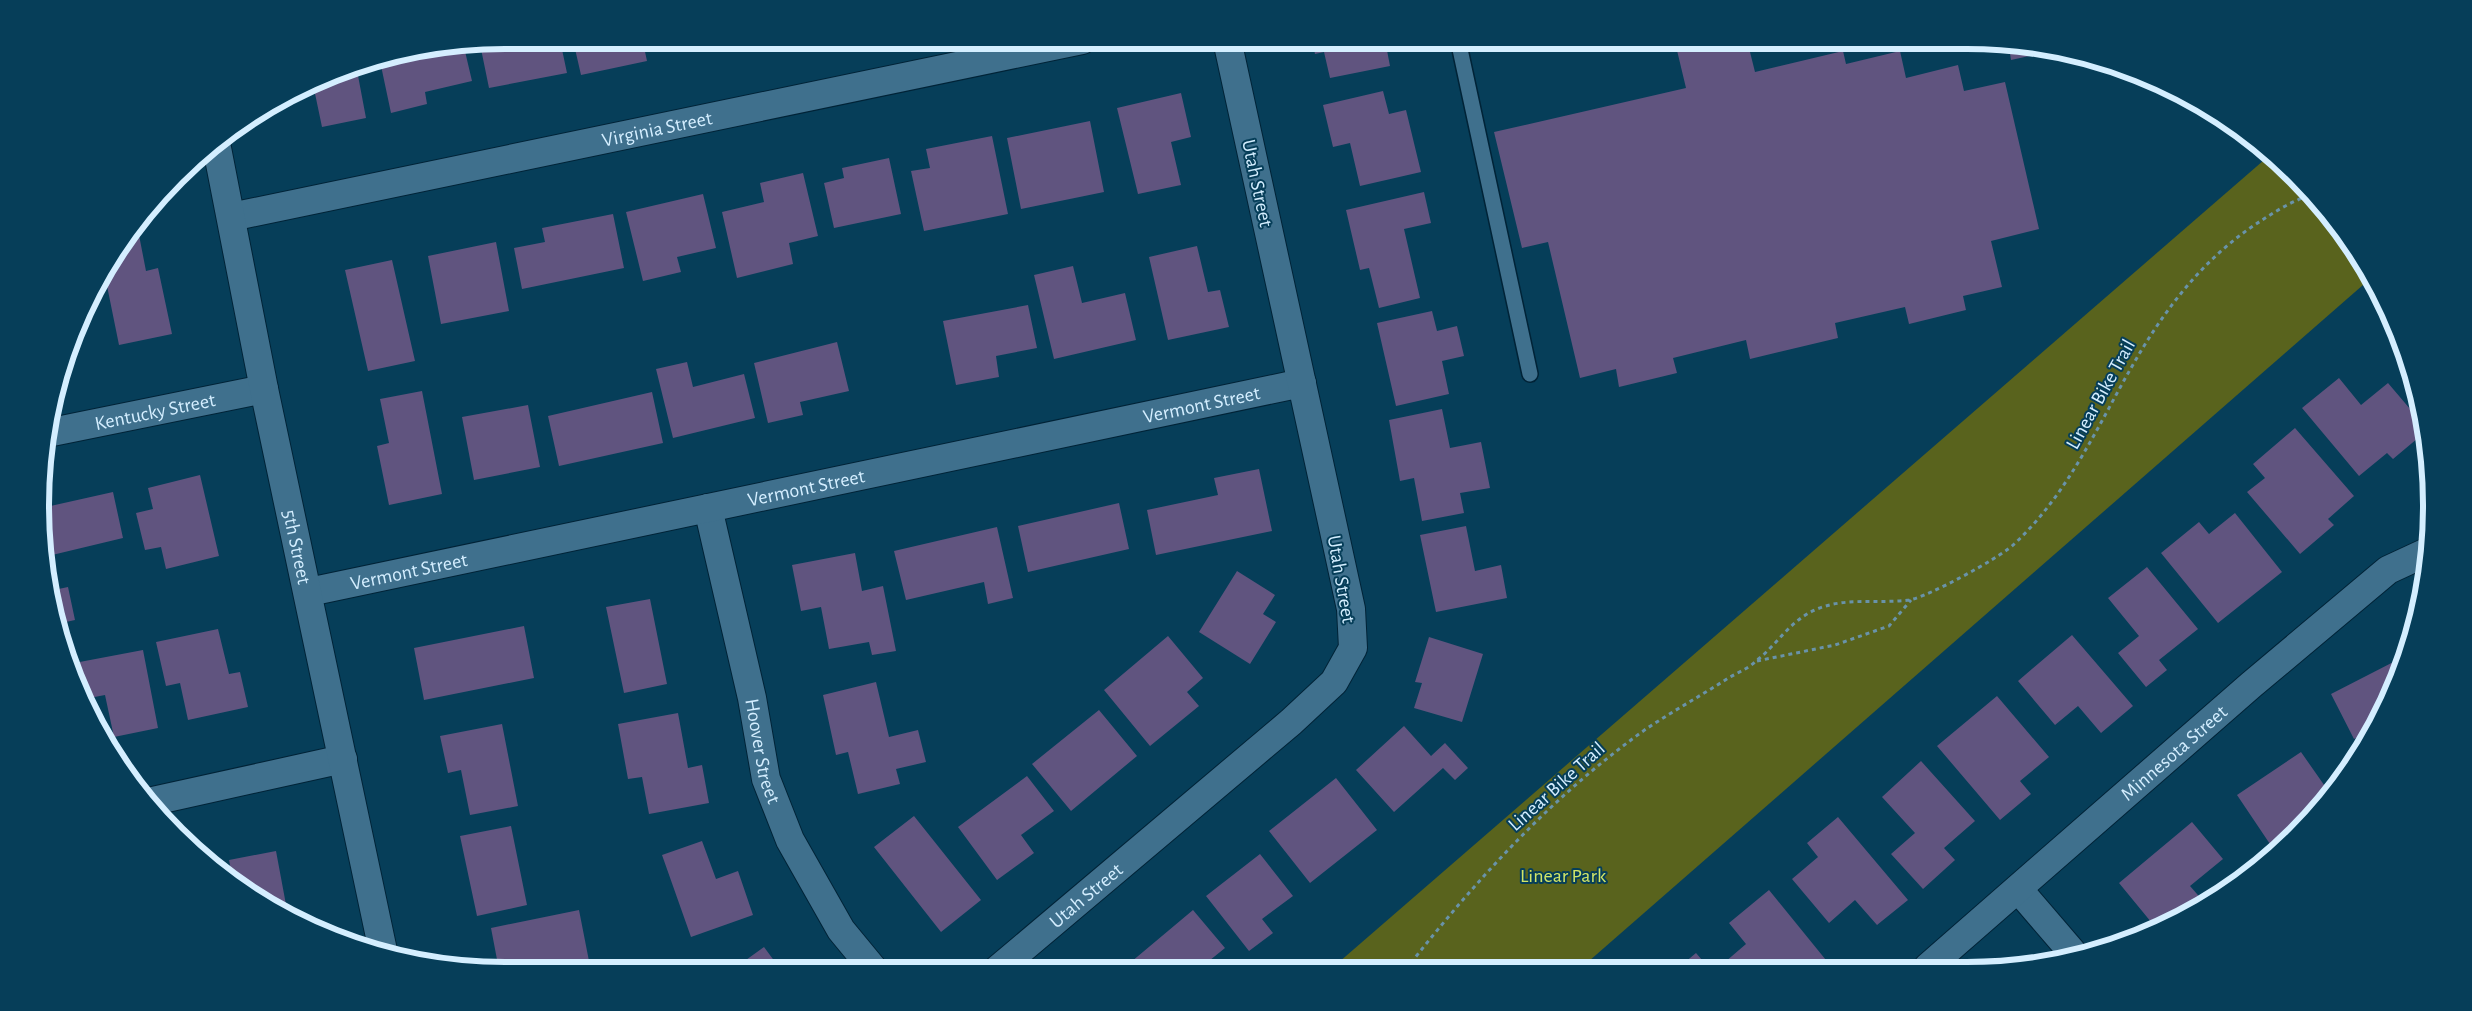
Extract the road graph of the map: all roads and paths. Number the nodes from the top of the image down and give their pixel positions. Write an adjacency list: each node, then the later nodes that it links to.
1 (1038, 49): 6 (street, Virginia Street)
2 (1229, 49): 8 (street, Utah Street)
3 (1460, 49): 7 (lane)
4 (218, 151): 6 (street, 5th Street)
5 (2304, 198): 14 (path, Linear Bike Trail)
6 (231, 216): 9 (street, 5th Street)
7 (1530, 374)
8 (1302, 383): 11 (street, Vermont Street); 22 (street, Utah Street)
9 (264, 390): 10 (street, Kentucky Street); 13 (street, 5th Street)
10 (55, 431)
11 (708, 508): 13 (street, Vermont Street); 21 (street, Hoover Street)
12 (2420, 556): 18 (street, Minnesota Street)
13 (308, 592): 16 (street, 5th Street)
14 (1911, 600): 15 (path, Linear Bike Trail); 15 (path, Linear Bike Trail)
15 (1757, 661): 23 (path, Linear Bike Trail)
16 (343, 759): 17 (street); 19 (street, 5th Street)
17 (156, 800)
18 (2018, 889): 20 (street); 24 (street, Minnesota Street)
19 (382, 945)
20 (2070, 950)
21 (868, 962)
22 (1006, 962)
23 (1412, 962)
24 (1934, 962)

